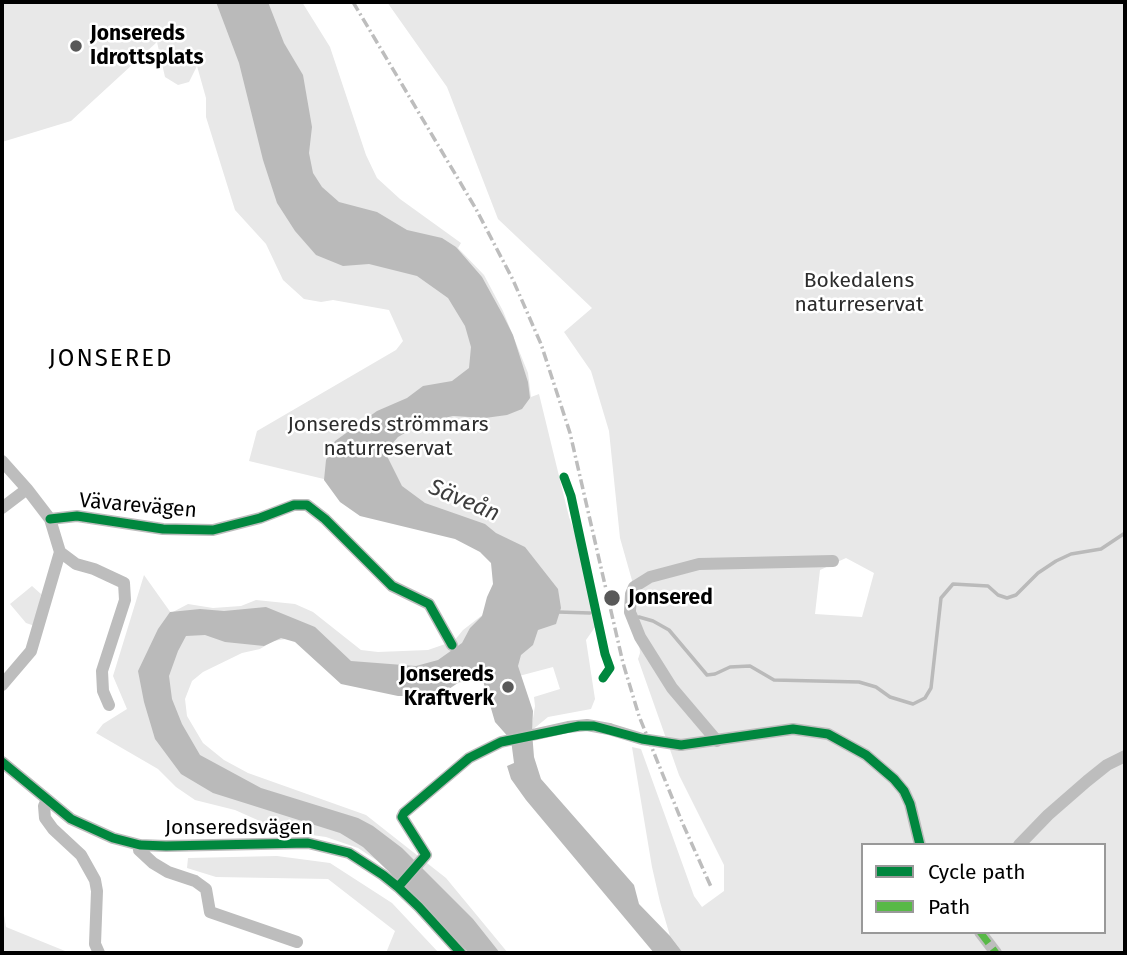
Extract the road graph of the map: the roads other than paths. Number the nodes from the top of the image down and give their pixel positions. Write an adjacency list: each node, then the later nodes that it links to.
1 (2, 461): 2 (street, Vävarevägen)
2 (27, 489): 3 (street); 4 (street, Vävarevägen)
3 (2, 509)
4 (50, 519): 5 (street, Vävarevägen); 7 (street, Vävarevägen)
5 (60, 552): 8 (street); 9 (street)
6 (833, 561): 10 (street)
7 (452, 645)
8 (2, 685)
9 (109, 705)
10 (717, 741): 14 (street); 17 (street, bridge)
11 (1125, 756): 15 (street)
12 (2, 762): 13 (street, Jonseredsvägen)
13 (47, 799): 16 (street, Jonseredsvägen); 20 (street)
14 (920, 843)
15 (1021, 843)
16 (140, 845): 17 (street, Jonseredsvägen); 19 (street)
17 (399, 886): 21 (street, Jonseredsvägen)
18 (982, 934): 22 (street)
19 (297, 942)
20 (99, 953)
21 (461, 953)
22 (996, 953)

